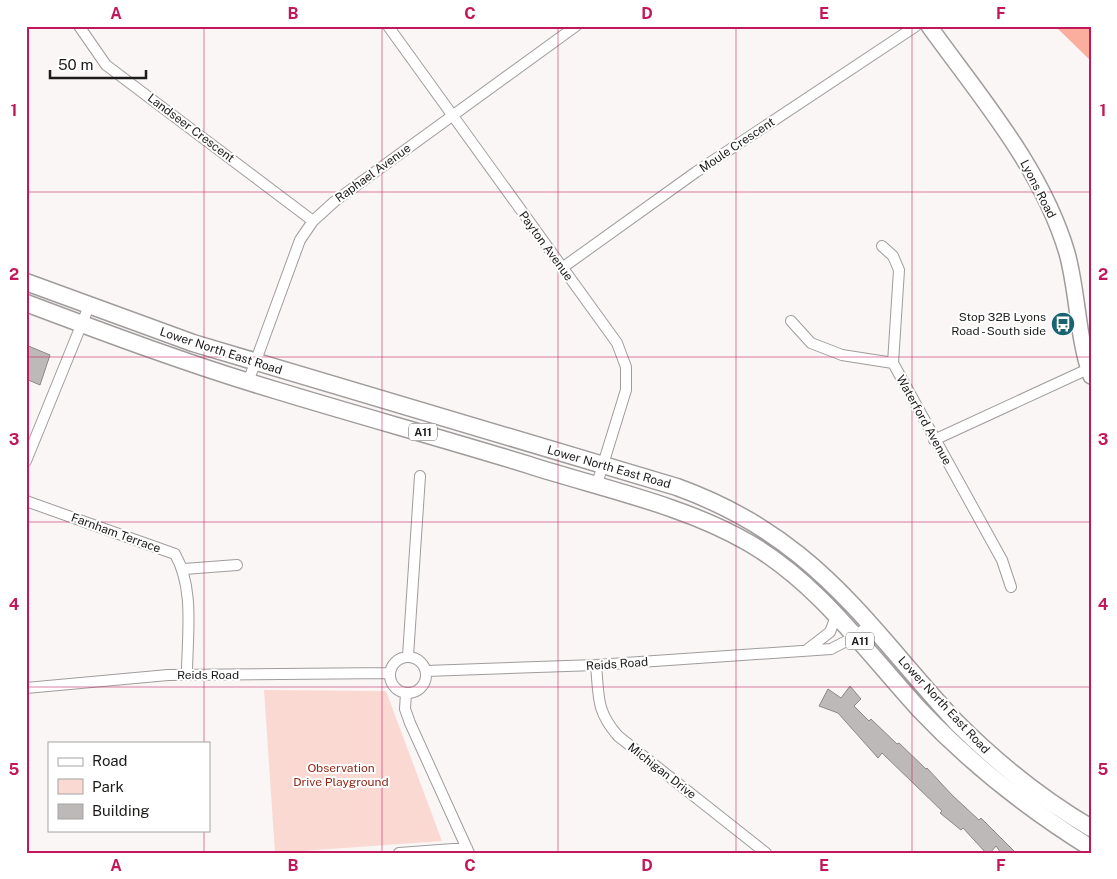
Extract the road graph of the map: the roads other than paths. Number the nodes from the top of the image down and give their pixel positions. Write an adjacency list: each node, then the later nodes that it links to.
1 (79, 26): 7 (street, Landseer Crescent)
2 (388, 26): 6 (street, Payton Avenue)
3 (576, 26): 6 (street, Raphael Avenue)
4 (916, 26): 9 (street, Moule Crescent)
5 (928, 26): 17 (street, Lyons Road)
6 (452, 117): 7 (street, Raphael Avenue); 9 (street, Payton Avenue)
7 (313, 221): 15 (street, Raphael Avenue)
8 (882, 246): 16 (street, Waterford Avenue)
9 (562, 268): 21 (street, Payton Avenue)
10 (26, 282): 12 (main road, Lower North East Road / A11)
11 (26, 302): 14 (main road, Lower North East Road / A11)
12 (89, 306): 14 (street); 15 (main road, Lower North East Road / A11)
13 (791, 321): 16 (street)
14 (82, 324): 18 (main road, Lower North East Road / A11); 20 (street)
15 (255, 362): 18 (street, Raphael Avenue); 21 (main road, Lower North East Road / A11)
16 (893, 363): 19 (street, Waterford Avenue)
17 (1089, 372): 19 (street)
18 (248, 382): 23 (main road, Lower North East Road / A11)
19 (934, 440): 27 (street, Waterford Avenue)
20 (26, 461)
21 (604, 466): 23 (street, Payton Avenue); 29 (main road, Lower North East Road / A11)
22 (420, 476): 32 (street)
23 (596, 487): 28 (main road, Lower North East Road / A11)
24 (26, 500): 26 (street, Farnham Terrace)
25 (237, 565): 26 (street)
26 (184, 569): 36 (street)
27 (1011, 587)
28 (837, 614): 30 (main road, Lower North East Road / A11); 31 (street)
29 (870, 624): 30 (street, Reids Road); 39 (main road, Lower North East Road / A11)
30 (856, 636): 31 (street, Reids Road); 40 (main road, Lower North East Road / A11)
31 (807, 650): 33 (street, Reids Road)
32 (408, 656): 34 (street); 35 (street)
33 (596, 665): 34 (street, Reids Road); 43 (street, Michigan Drive)
34 (426, 671): 38 (street)
35 (390, 673): 36 (street, Reids Road); 38 (street)
36 (187, 675): 37 (street, Reids Road)
37 (26, 688)
38 (406, 693): 41 (street)
39 (1091, 828)
40 (1091, 848)
41 (468, 850): 42 (street)
42 (399, 853)
43 (766, 853)

